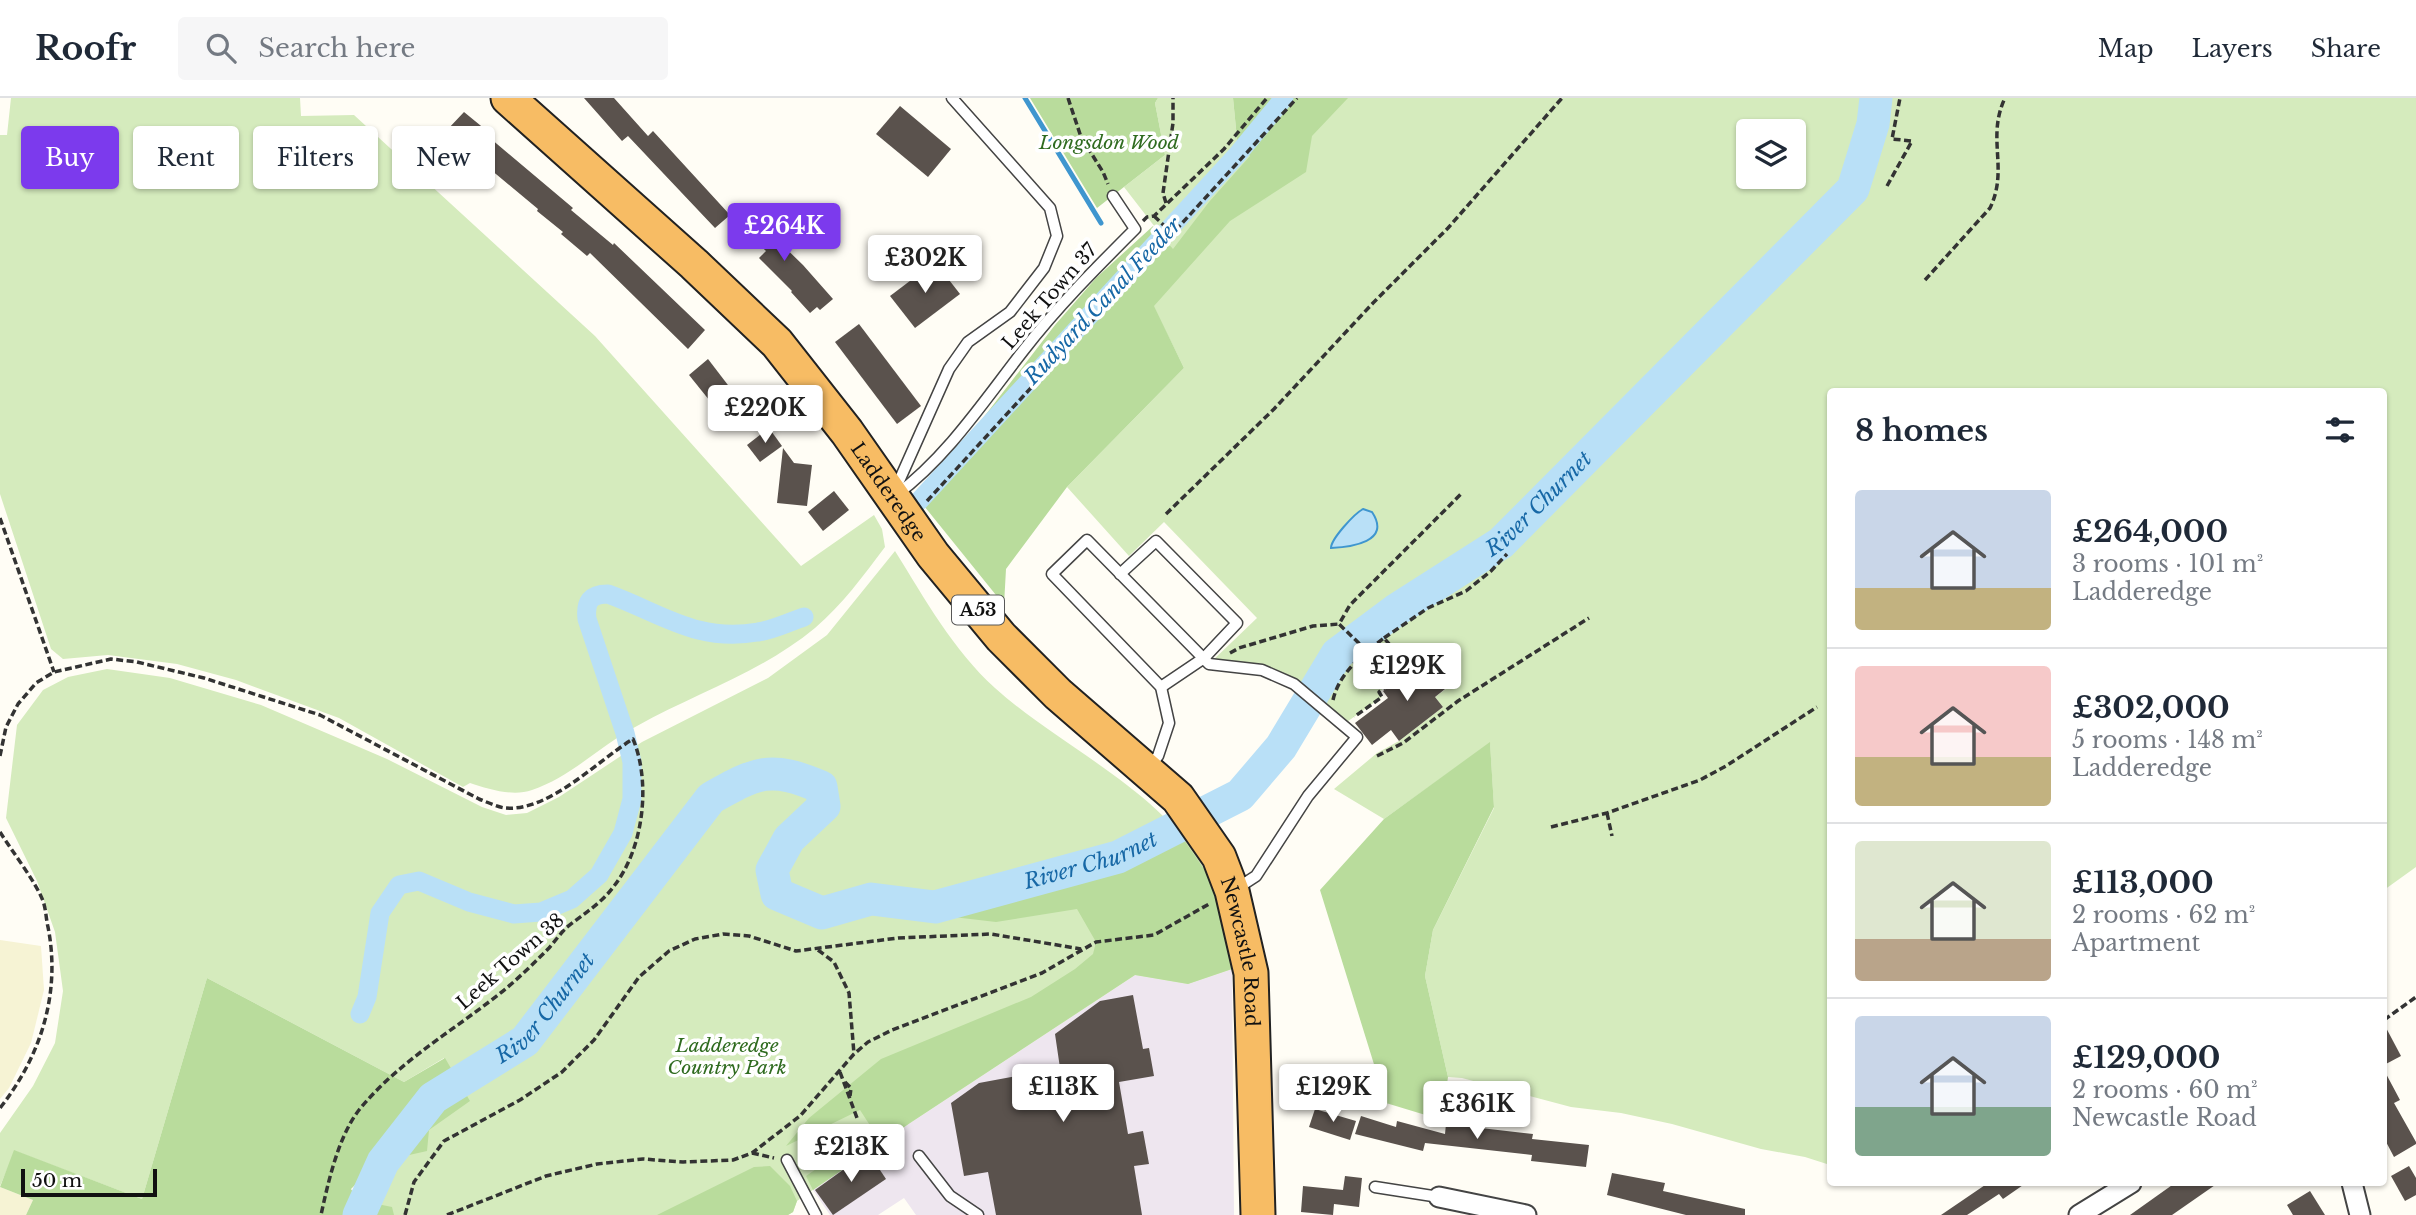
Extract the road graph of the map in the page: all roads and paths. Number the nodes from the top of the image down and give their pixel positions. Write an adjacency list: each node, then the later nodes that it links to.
1 (508, 98): 16 (highway, Ladderedge / A53)
2 (952, 98): 16 (lane)
3 (1068, 98): 11 (path)
4 (1173, 98): 12 (path)
5 (1267, 98): 12 (path)
6 (1297, 98): 13 (path)
7 (1562, 98): 17 (path)
8 (1900, 98): 10 (path)
9 (2005, 98): 14 (path)
10 (1888, 186)
11 (1113, 196): 16 (lane, Leek Town 37)
12 (1167, 203): 13 (path)
13 (1172, 233): 16 (path)
14 (1924, 280)
15 (1461, 494): 22 (path)
16 (900, 508): 33 (highway, Ladderedge / A53)
17 (1166, 514)
18 (0, 518): 27 (path)
19 (1507, 554): 23 (path)
20 (1121, 574): 26 (lane); 26 (lane); 28 (lane)
21 (1589, 618): 31 (path)
22 (1339, 624): 24 (path); 25 (path)
23 (1384, 638): 24 (path); 30 (path)
24 (1367, 651): 30 (path)
25 (1228, 654)
26 (1206, 661): 28 (lane); 30 (lane)
27 (54, 672): 32 (path); 55 (path, Leek Town 38)
28 (1161, 687): 33 (lane)
29 (1817, 707): 34 (path)
30 (1347, 722): 39 (lane)
31 (1377, 756)
32 (0, 757)
33 (1146, 770): 38 (highway, Ladderedge / A53)
34 (1607, 813): 35 (path); 37 (path)
35 (1551, 827)
36 (0, 832): 46 (path)
37 (1612, 836)
38 (1219, 857): 39 (highway, Newcastle Road / A53)
39 (1232, 891): 40 (path); 60 (highway, Newcastle Road / A53)
40 (1083, 949): 41 (path); 44 (path)
41 (818, 950): 44 (path); 56 (path)
42 (2416, 997): 43 (path)
43 (2387, 1018)
44 (854, 1054): 45 (path)
45 (840, 1072): 47 (path); 48 (path)
46 (0, 1108)
47 (857, 1118)
48 (752, 1153): 50 (path); 57 (path)
49 (919, 1156): 59 (lane)
50 (787, 1160): 58 (lane)
51 (2126, 1186): 62 (street)
52 (2353, 1186): 63 (street)
53 (1375, 1187): 54 (lane)
54 (1439, 1197): 61 (street)
55 (321, 1215)
56 (405, 1215)
57 (447, 1215)
58 (816, 1215)
59 (978, 1215)
60 (1258, 1215)
61 (1526, 1215)
62 (2079, 1215)
63 (2360, 1215)

